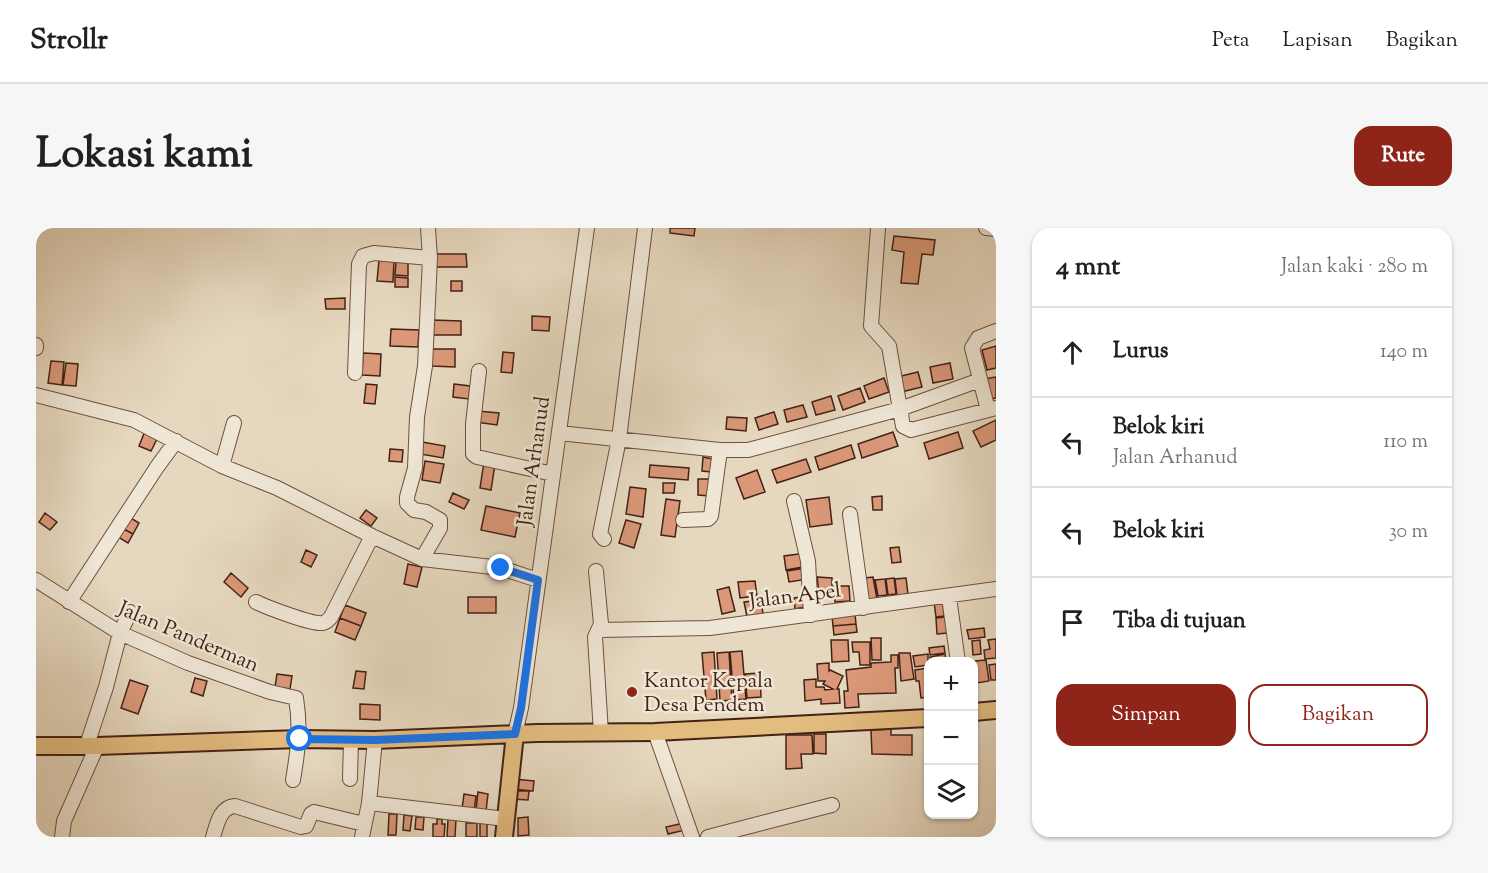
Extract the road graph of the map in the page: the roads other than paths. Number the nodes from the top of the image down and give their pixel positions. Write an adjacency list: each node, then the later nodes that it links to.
1 (428, 228): 7 (street)
2 (586, 228): 16 (street, Jalan Arhanud)
3 (645, 228): 17 (street)
4 (878, 228): 13 (street)
5 (986, 228): 6 (street)
6 (996, 229)
7 (430, 258): 10 (street); 27 (street)
8 (996, 331): 11 (street)
9 (479, 370): 21 (street)
10 (355, 373)
11 (980, 380): 13 (street); 14 (street)
12 (36, 395): 18 (street)
13 (900, 409): 14 (street); 19 (street)
14 (992, 409)
15 (234, 423): 20 (street)
16 (559, 433): 17 (street); 21 (street, Jalan Arhanud)
17 (619, 439): 19 (street); 26 (street)
18 (176, 441): 20 (street); 33 (street)
19 (720, 450): 24 (street)
20 (222, 466): 25 (street)
21 (553, 474): 30 (street, Jalan Arhanud)
22 (794, 501): 37 (street)
23 (850, 514): 35 (street)
24 (683, 520)
25 (372, 536): 27 (street); 34 (street)
26 (603, 539)
27 (422, 559): 30 (street)
28 (596, 571): 38 (street)
29 (36, 580): 33 (street, Jalan Panderman)
30 (538, 580): 46 (street, Jalan Arhanud)
31 (996, 589): 32 (street, Jalan Apel)
32 (949, 597): 35 (street, Jalan Apel); 40 (street)
33 (69, 602): 39 (street, Jalan Panderman)
34 (256, 602)
35 (863, 608): 37 (street, Jalan Apel)
36 (130, 612): 39 (street)
37 (811, 615): 38 (street, Jalan Apel)
38 (599, 630): 45 (street)
39 (120, 633): 47 (street, Jalan Panderman); 51 (street)
40 (957, 657)
41 (996, 710): 42 (main road)
42 (978, 712)
43 (924, 718): 44 (main road)
44 (656, 732): 45 (main road); 62 (street)
45 (601, 733): 46 (main road)
46 (515, 734): 49 (main road); 56 (main road)
47 (300, 739): 48 (main road); 51 (main road); 53 (street)
48 (351, 740): 49 (main road); 52 (street)
49 (375, 740): 54 (street)
50 (36, 746): 51 (main road)
51 (92, 746): 59 (street)
52 (350, 779)
53 (293, 780)
54 (369, 803): 56 (street); 57 (street)
55 (832, 805): 58 (street)
56 (506, 819): 61 (main road)
57 (363, 831): 60 (street)
58 (738, 833): 63 (street)
59 (62, 837)
60 (213, 837)
61 (504, 837)
62 (692, 837)
63 (708, 837)

